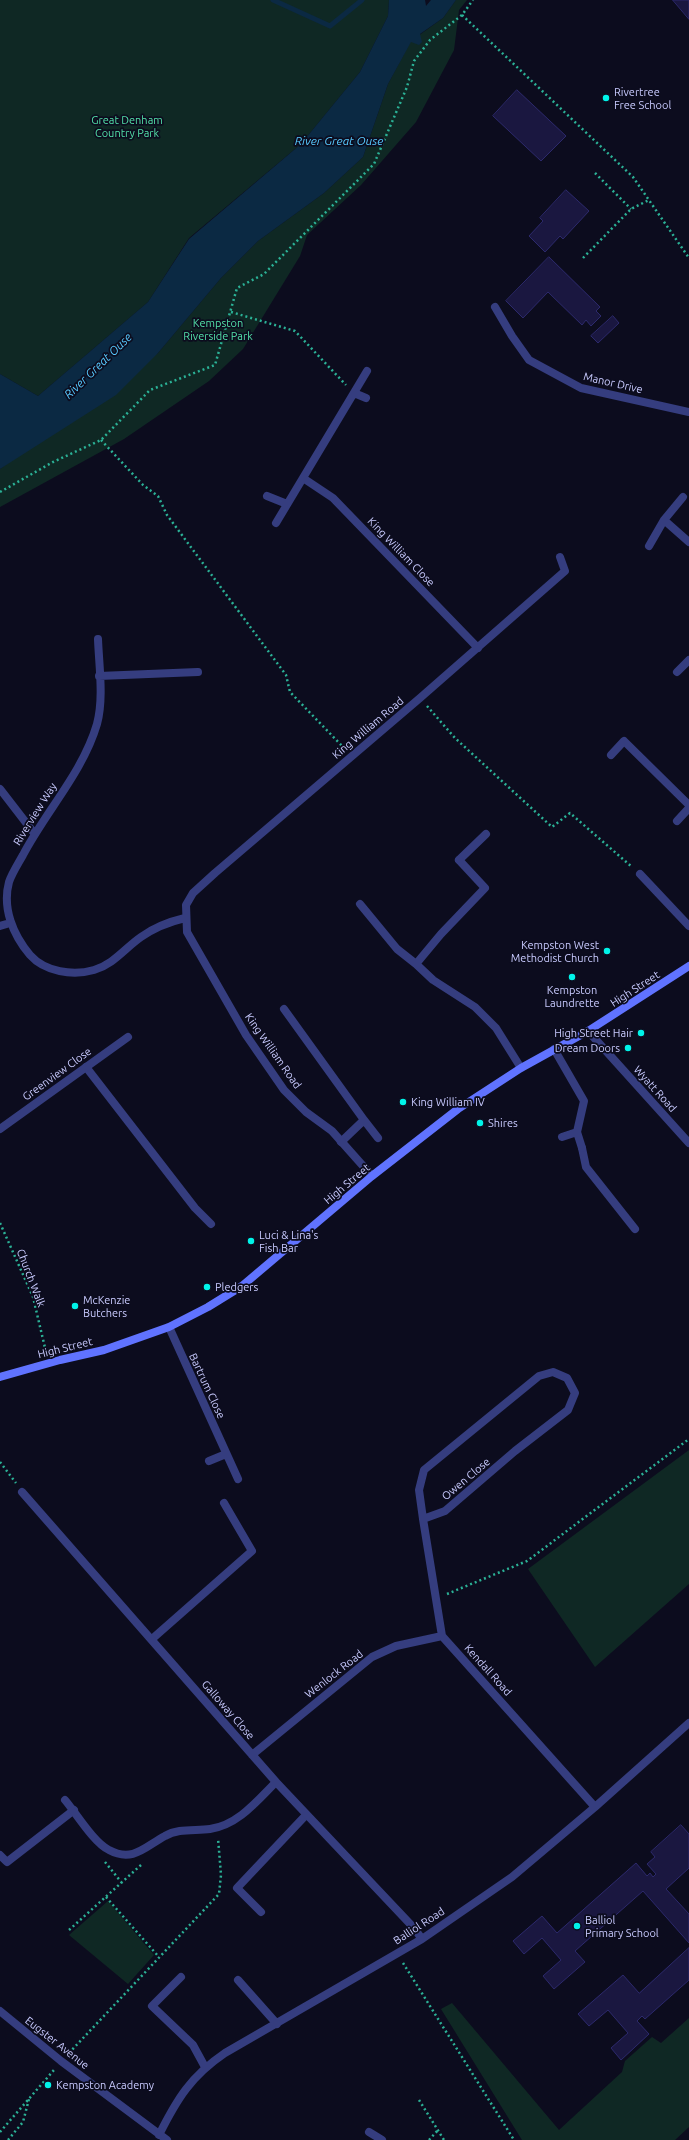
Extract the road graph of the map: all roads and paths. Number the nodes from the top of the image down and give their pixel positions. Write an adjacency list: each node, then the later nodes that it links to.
1 (473, 0): 2 (path)
2 (462, 15): 4 (path); 9 (path)
3 (595, 173): 5 (path)
4 (649, 200): 5 (path); 7 (path)
5 (631, 209): 6 (path)
6 (583, 258)
7 (689, 258)
8 (495, 307): 13 (street, Manor Drive)
9 (230, 312): 11 (path); 14 (path)
10 (367, 371): 11 (street)
11 (354, 393): 12 (street); 15 (street)
12 (366, 398)
13 (689, 412)
14 (100, 440): 16 (path); 33 (path)
15 (303, 478): 19 (street); 26 (street, King William Close)
16 (0, 492)
17 (267, 496): 19 (street)
18 (683, 498): 20 (street)
19 (287, 504): 21 (street)
20 (664, 520): 22 (street); 23 (street)
21 (276, 523)
22 (689, 542)
23 (649, 546)
24 (560, 557): 26 (street, King William Road)
25 (98, 639): 30 (street, Riverview Way)
26 (478, 648): 31 (street, King William Road)
27 (689, 660): 29 (street)
28 (198, 672): 30 (street)
29 (677, 672)
30 (99, 676): 38 (street, Riverview Way)
31 (420, 698): 33 (street, King William Road); 40 (path)
32 (611, 755): 35 (street)
33 (351, 756): 42 (street, King William Road)
34 (0, 789): 38 (street)
35 (689, 805)
36 (689, 808): 37 (street)
37 (677, 821)
38 (34, 833): 43 (street, Riverview Way)
39 (486, 834): 46 (street)
40 (640, 874): 45 (street)
41 (360, 904): 46 (street)
42 (185, 918): 43 (street, Riverview Way); 59 (street, King William Road)
43 (10, 923): 44 (street)
44 (0, 926)
45 (689, 926)
46 (416, 964): 53 (street)
47 (689, 966): 49 (main road, High Street)
48 (284, 1009): 54 (street)
49 (588, 1031): 51 (main road, High Street); 60 (street, Wyatt Road)
50 (128, 1037): 52 (street, Greenview Close)
51 (554, 1049): 53 (main road, High Street); 56 (street)
52 (86, 1067): 55 (street, Greenview Close); 63 (street)
53 (521, 1068): 61 (main road, High Street)
54 (364, 1120): 58 (street); 59 (street)
55 (0, 1129)
56 (578, 1132): 57 (street); 64 (street)
57 (562, 1137)
58 (378, 1138)
59 (342, 1142): 61 (street, King William Road)
60 (689, 1143)
61 (372, 1176): 65 (main road, High Street)
62 (0, 1223): 66 (path, Church Walk)
63 (211, 1224)
64 (635, 1228)
65 (168, 1327): 66 (main road, High Street); 69 (street, Bartrum Close)
66 (48, 1363): 67 (main road, High Street)
67 (0, 1377)
68 (689, 1439): 76 (path)
69 (226, 1454): 70 (street); 72 (street, Bartrum Close)
70 (209, 1461)
71 (0, 1462): 73 (path)
72 (238, 1479)
73 (22, 1492): 78 (street, Galloway Close)
74 (224, 1503): 78 (street)
75 (424, 1519): 75 (street, Owen Close); 76 (street)
76 (436, 1599): 77 (street)
77 (442, 1636): 80 (street, Wenlock Road); 83 (street, Kendall Road)
78 (152, 1639): 80 (street, Galloway Close)
79 (689, 1723): 83 (street, Balliol Road)
80 (252, 1754): 81 (street, Galloway Close)
81 (276, 1782): 85 (street, Galloway Close); 86 (street)
82 (65, 1800): 84 (street)
83 (595, 1808): 94 (street, Balliol Road)
84 (74, 1810): 87 (street); 89 (street)
85 (306, 1815): 92 (street); 94 (street, Galloway Close)
86 (217, 1828): 88 (street); 96 (path)
87 (108, 1850): 88 (street); 90 (path)
88 (139, 1853): 90 (path)
89 (0, 1855)
90 (122, 1883): 91 (path)
91 (106, 1897): 93 (path); 96 (path)
92 (261, 1912)
93 (69, 1930)
94 (422, 1939): 95 (street, Balliol Road)
95 (397, 1954): 100 (street, Balliol Road); 114 (path)
96 (159, 1957): 101 (path)
97 (181, 1977): 102 (street)
98 (238, 1980): 100 (street)
99 (0, 2011): 101 (street, Eugster Avenue)
100 (277, 2024): 102 (street, Balliol Road)
101 (61, 2061): 103 (path); 108 (street, Eugster Avenue)
102 (205, 2067): 108 (street, Balliol Road)
103 (29, 2098): 106 (path); 109 (path)
104 (419, 2100): 105 (path)
105 (438, 2130): 112 (path); 113 (path)
106 (0, 2132)
107 (369, 2132): 111 (street)
108 (159, 2135): 110 (street, Eugster Avenue)
109 (8, 2140)
110 (167, 2140)
111 (382, 2140)
112 (429, 2140)
113 (444, 2140)
114 (514, 2140)

